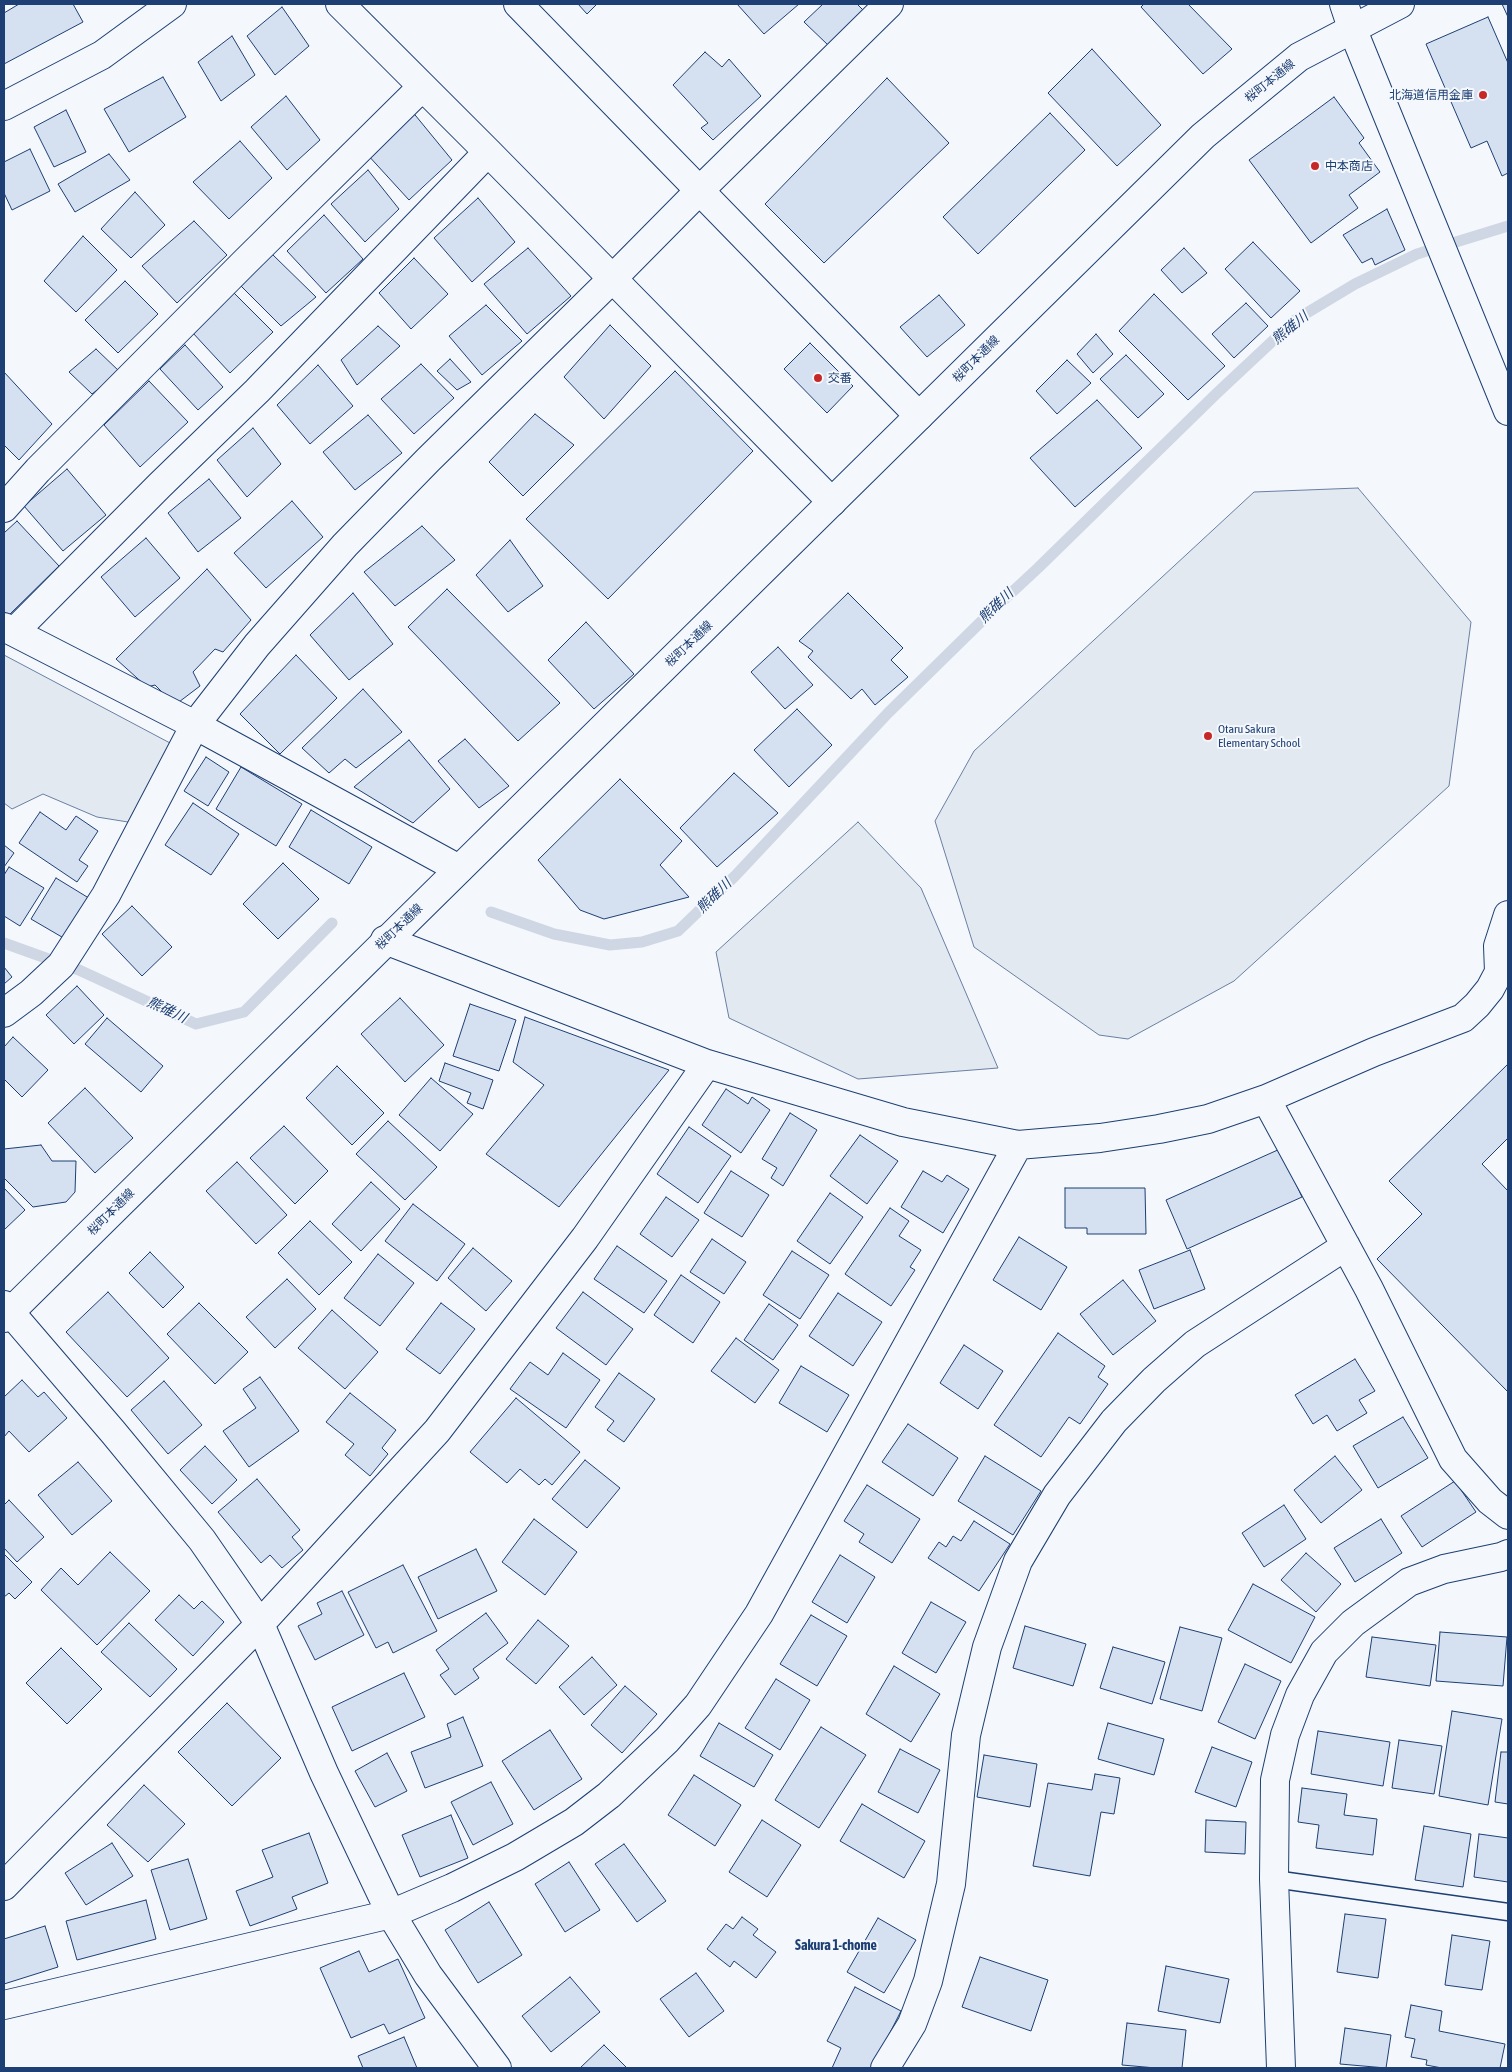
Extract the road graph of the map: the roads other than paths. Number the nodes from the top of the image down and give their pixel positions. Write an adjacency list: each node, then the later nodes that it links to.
1 (172, 4): 8 (street)
2 (340, 4): 7 (street)
3 (518, 4): 10 (street)
4 (889, 4): 10 (street)
5 (1400, 4): 6 (street, 桜町本通線)
6 (1348, 16): 12 (street); 13 (street, 桜町本通線)
7 (422, 87): 9 (street); 15 (street)
8 (4, 106)
9 (488, 152): 11 (street); 16 (street)
10 (700, 190): 11 (street); 13 (street)
11 (612, 279): 14 (street); 17 (street)
12 (1508, 411)
13 (919, 416): 14 (street, 桜町本通線)
14 (832, 502): 18 (street, 桜町本通線)
15 (4, 508)
16 (9, 630): 17 (street)
17 (194, 725): 18 (street); 21 (street)
18 (460, 869): 20 (street, 桜町本通線)
19 (1508, 915): 23 (street)
20 (385, 940): 22 (street); 26 (street, 桜町本通線)
21 (4, 1012)
22 (707, 1064): 24 (street); 29 (street)
23 (1266, 1099): 24 (street); 25 (street)
24 (1018, 1146): 33 (street)
25 (1346, 1246): 27 (street); 36 (street)
26 (6, 1312): 29 (street)
27 (1508, 1515)
28 (1508, 1554): 30 (street)
29 (260, 1624): 31 (street); 33 (street)
30 (1274, 1879): 32 (lane); 37 (street)
31 (4, 1886)
32 (1508, 1912)
33 (391, 1914): 34 (street); 35 (street)
34 (4, 2005)
35 (497, 2068)
36 (885, 2068)
37 (1281, 2068)

